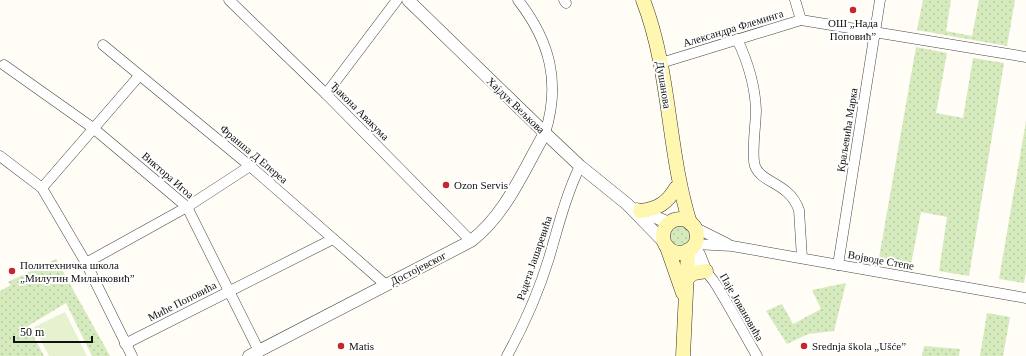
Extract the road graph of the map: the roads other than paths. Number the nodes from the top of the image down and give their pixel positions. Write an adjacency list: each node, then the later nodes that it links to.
1 (229, 0): 16 (street, Ђакона Авакума)
2 (397, 0): 16 (street)
3 (408, 0): 18 (street, Хајдук Вељкова)
4 (518, 0): 18 (street)
5 (643, 0): 13 (main road, Душанова)
6 (795, 0): 8 (street)
7 (880, 0): 9 (street, Краљевића Марка)
8 (801, 20): 9 (street, Александра Флеминга); 10 (street, Александра Флеминга)
9 (875, 32): 12 (street, Александра Флеминга); 36 (street, Краљевића Марка)
10 (737, 39): 13 (street, Александра Флеминга); 34 (street)
11 (103, 45): 15 (street, Франша Д Епереа)
12 (1026, 57)
13 (661, 63): 22 (main road, Душанова)
14 (4, 65): 17 (street, Виктора Игоа)
15 (139, 76): 17 (street); 20 (street, Франша Д Епереа)
16 (326, 94): 30 (street, Ђакона Авакума)
17 (93, 128): 23 (street); 25 (street, Виктора Игоа)
18 (545, 133): 21 (street, Хајдук Вељкова); 30 (street, Достојевског)
19 (0, 156): 23 (street)
20 (250, 166): 25 (street); 29 (street, Франша Д Епереа)
21 (580, 166): 26 (street, Хајдук Вељкова); 46 (street, Радета Јашаревића)
22 (677, 171): 24 (main road, Душанова); 28 (main road, Душанова)
23 (42, 188): 35 (street)
24 (676, 188): 26 (main road); 27 (main road, Душанова)
25 (187, 207): 35 (street); 40 (street, Виктора Игоа)
26 (634, 208): 27 (street); 31 (street)
27 (671, 222): 28 (main road); 31 (main road)
28 (692, 225): 32 (street, Војводе Степе); 33 (main road)
29 (333, 239): 39 (street, Франша Д Епереа); 40 (street, Миће Поповића)
30 (471, 241): 39 (street, Достојевског)
31 (666, 245): 33 (main road); 41 (main road)
32 (732, 246): 33 (street, Војводе Степе); 34 (street, Војводе Степе)
33 (692, 247): 37 (street, Паје Јовановића); 38 (main road)
34 (802, 258): 36 (street, Војводе Степе)
35 (86, 263): 43 (street)
36 (838, 265): 42 (street, Војводе Степе)
37 (706, 271): 38 (main road); 48 (street, Паје Јовановића)
38 (687, 278): 41 (main road)
39 (386, 285): 44 (street, Достојевског)
40 (229, 291): 43 (street, Миће Поповића); 44 (street, Виктора Игоа)
41 (685, 297): 47 (main road)
42 (1026, 298)
43 (125, 344): 45 (street)
44 (254, 354)
45 (132, 356)
46 (507, 356)
47 (683, 356)
48 (757, 356)

